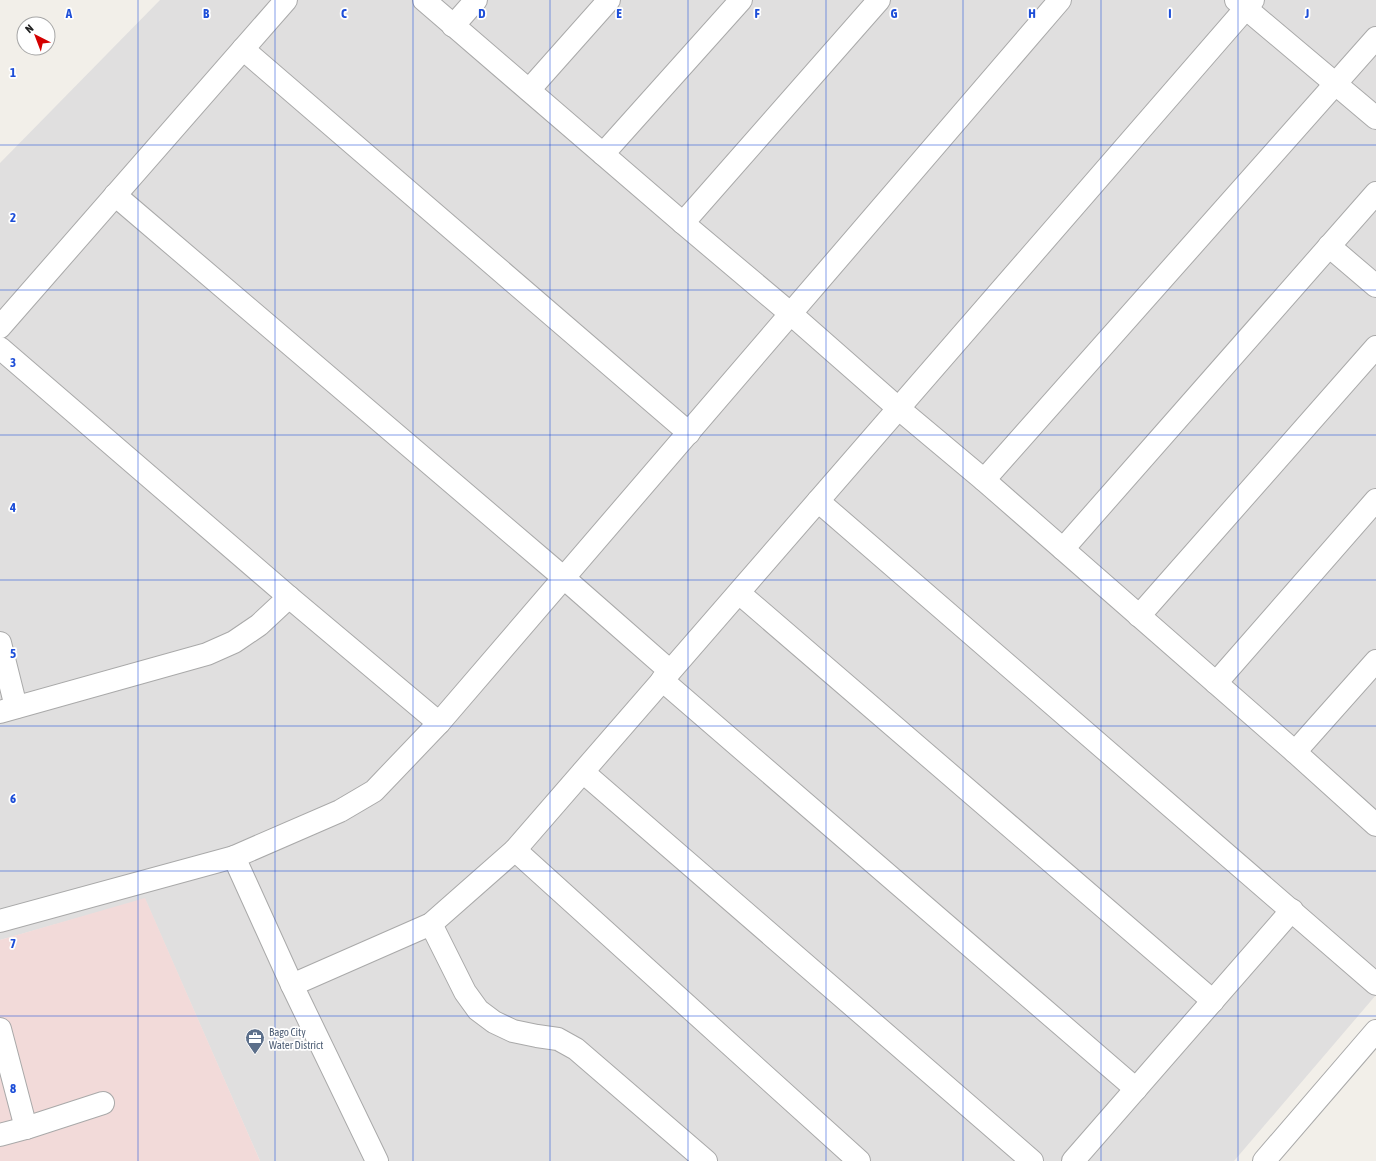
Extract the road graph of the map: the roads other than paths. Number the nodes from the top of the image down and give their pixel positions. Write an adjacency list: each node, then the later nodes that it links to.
1 (286, 0): 11 (street)
2 (424, 0): 9 (street)
3 (476, 0): 9 (street)
4 (610, 0): 13 (street)
5 (741, 0): 15 (street)
6 (879, 0): 18 (street)
7 (1060, 0): 21 (street)
8 (1245, 3): 12 (street); 25 (street)
9 (453, 26): 13 (street)
10 (1376, 38): 12 (street)
11 (243, 49): 17 (street); 26 (street)
12 (1335, 83): 14 (street); 27 (street)
13 (529, 90): 15 (street)
14 (1376, 118)
15 (603, 154): 18 (street)
16 (1376, 193): 19 (street)
17 (115, 195): 22 (street); 31 (street)
18 (683, 223): 21 (street)
19 (1329, 246): 20 (street); 30 (street)
20 (1376, 286)
21 (791, 314): 25 (street); 26 (street)
22 (0, 327)
23 (1376, 347): 34 (street)
24 (0, 348): 33 (street)
25 (898, 408): 27 (street); 29 (street)
26 (689, 433): 31 (street)
27 (984, 480): 30 (street)
28 (1376, 500): 38 (street)
29 (818, 501): 32 (street); 46 (street)
30 (1063, 549): 34 (street)
31 (564, 578): 37 (street); 40 (street)
32 (738, 593): 37 (street); 51 (street)
33 (289, 597): 39 (street); 40 (street)
34 (1139, 616): 38 (street)
35 (0, 644): 39 (street)
36 (1376, 662): 41 (street)
37 (666, 676): 42 (street); 54 (street)
38 (1216, 683): 41 (street)
39 (8, 709)
40 (439, 724): 45 (street)
41 (1295, 752): 43 (street)
42 (583, 772): 44 (street); 61 (street)
43 (1373, 818)
44 (515, 850): 48 (street); 60 (street)
45 (234, 857): 47 (street); 50 (street)
46 (1292, 910): 49 (street); 51 (street)
47 (0, 921)
48 (431, 924): 50 (street); 59 (street)
49 (1376, 984)
50 (292, 985): 58 (street)
51 (1212, 1001): 54 (street)
52 (0, 1029): 56 (street)
53 (1376, 1031): 63 (street)
54 (1136, 1089): 62 (street)
55 (103, 1103): 56 (street)
56 (26, 1128): 57 (street)
57 (0, 1135)
58 (377, 1161)
59 (706, 1161)
60 (859, 1161)
61 (1032, 1161)
62 (1073, 1161)
63 (1264, 1161)

